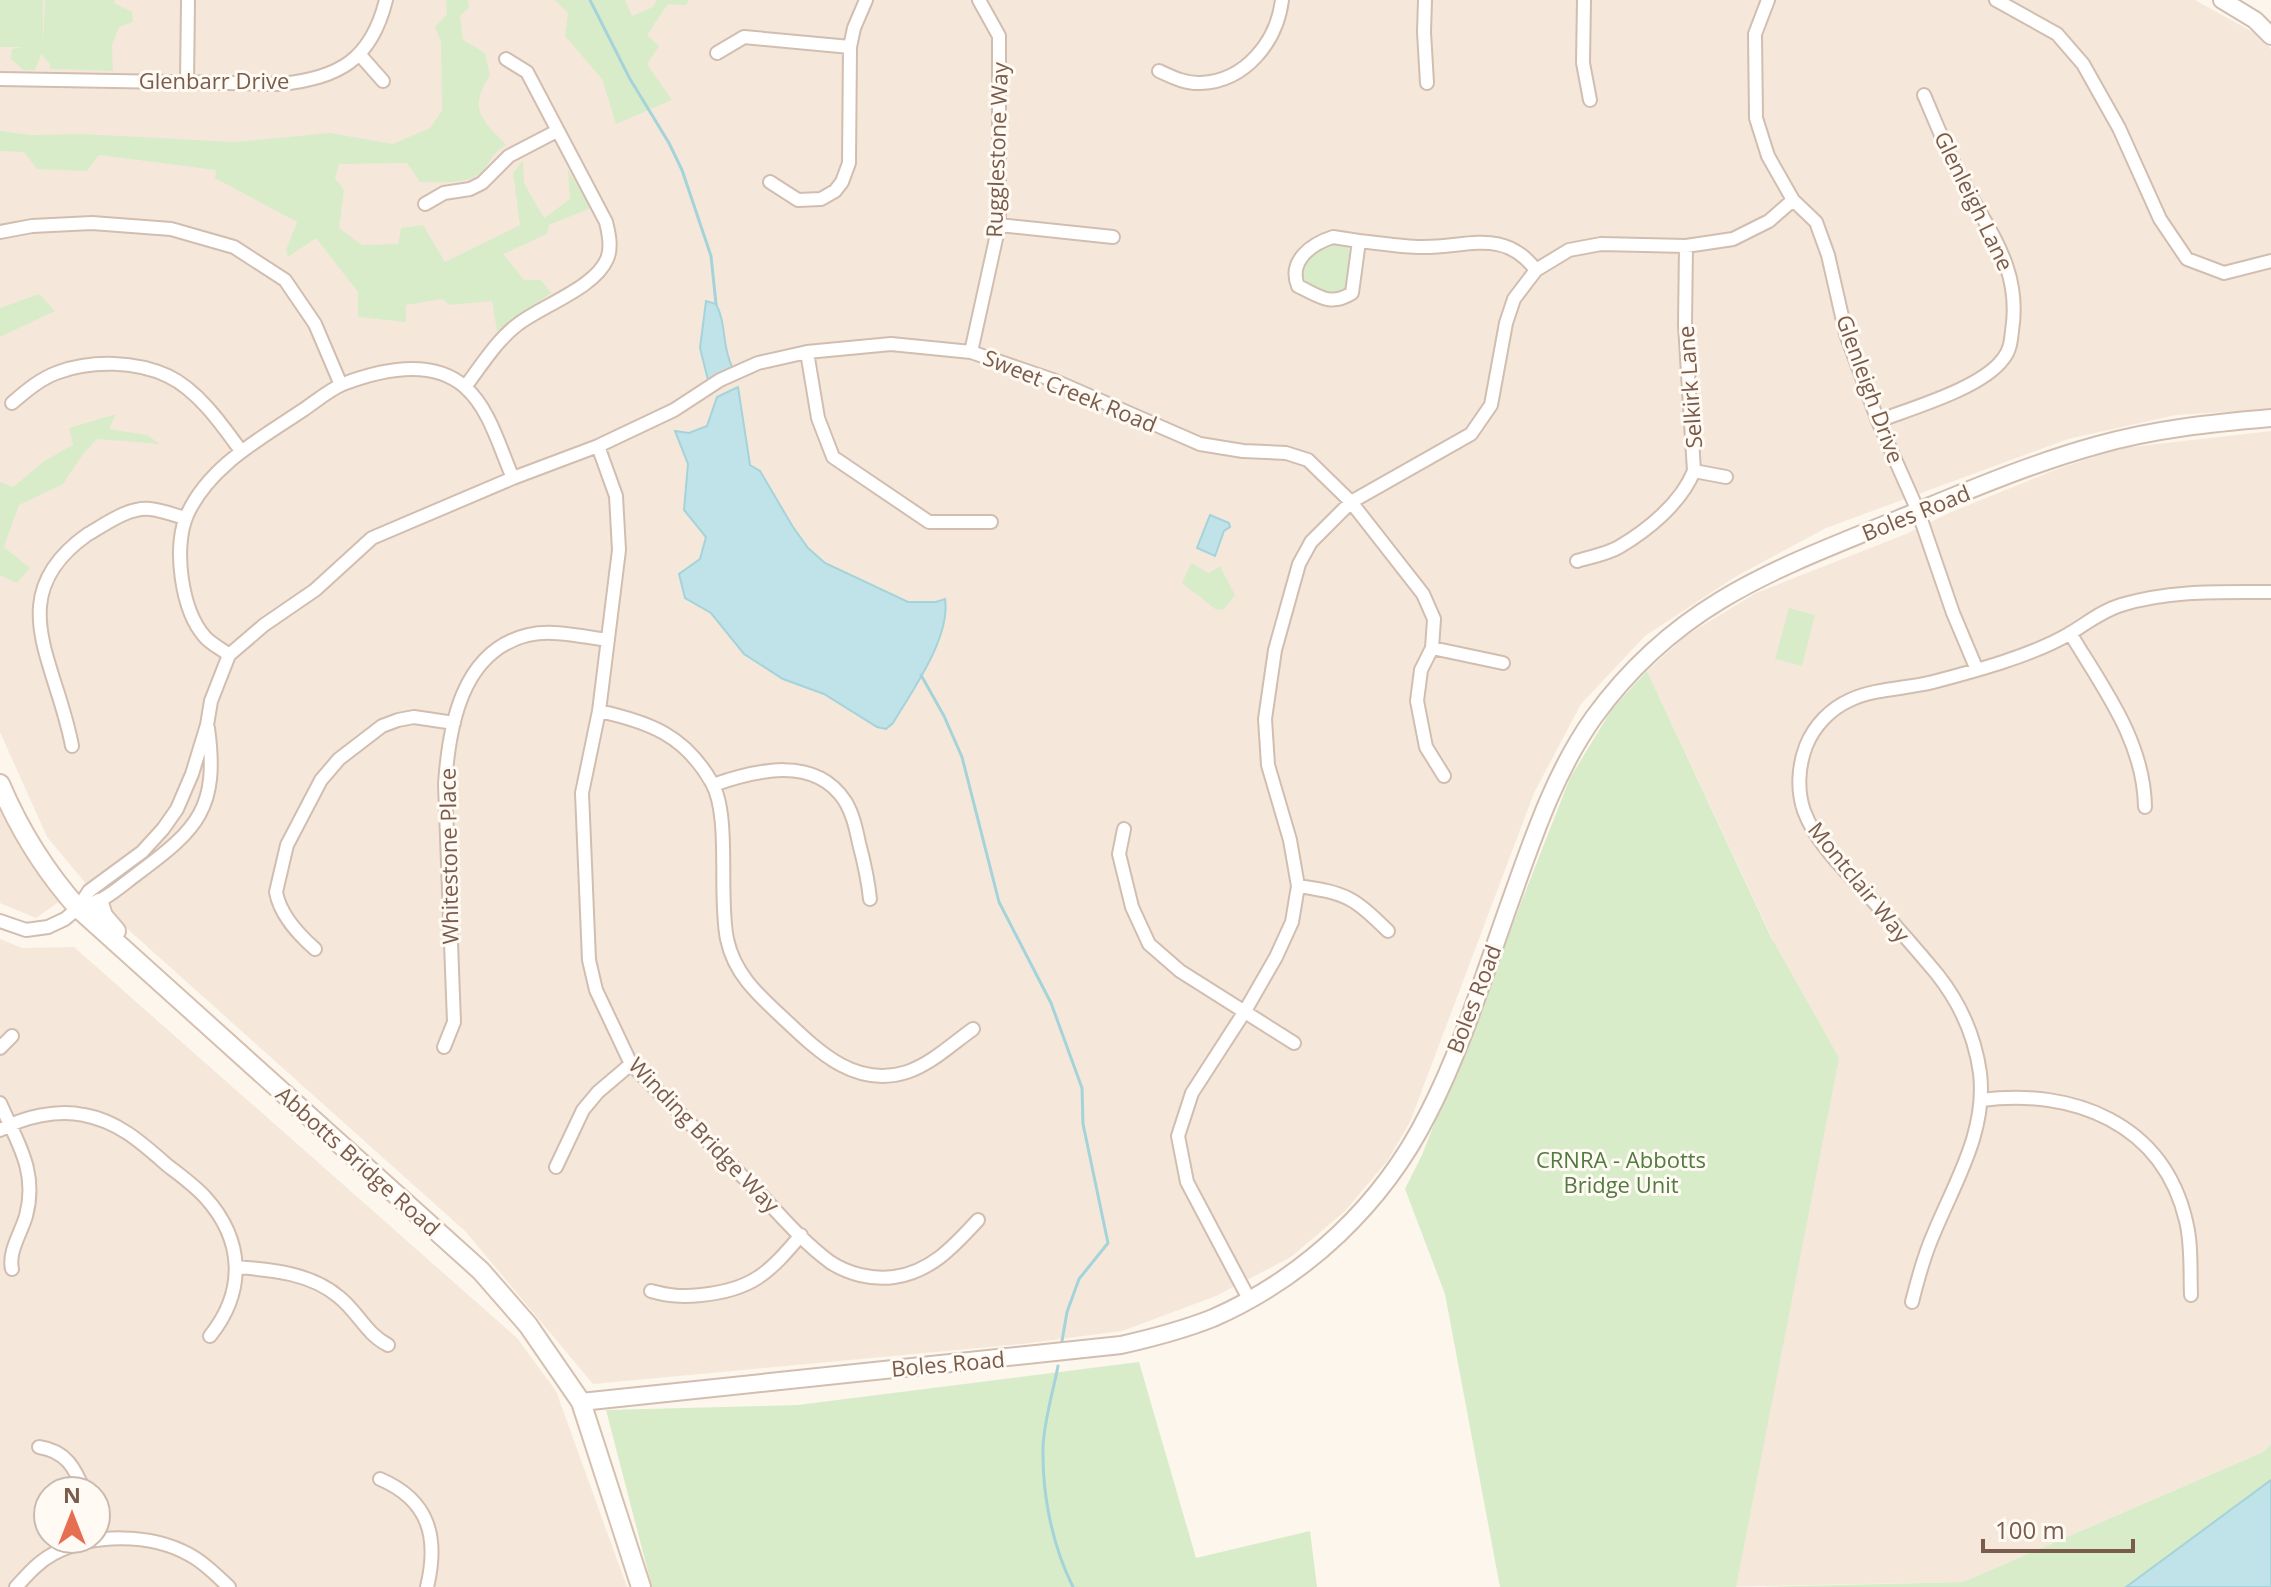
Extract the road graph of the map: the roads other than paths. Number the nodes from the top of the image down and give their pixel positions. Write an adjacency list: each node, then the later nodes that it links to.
1 (188, 0): 19 (street)
2 (386, 0): 14 (street)
3 (866, 0): 12 (street)
4 (979, 0): 27 (street, Rugglestone Way)
5 (1282, 0): 16 (street)
6 (1425, 0): 20 (street)
7 (1584, 0): 22 (street)
8 (1768, 0): 25 (street, Glenleigh Drive)
9 (1996, 0): 32 (street)
10 (2222, 0): 11 (street)
11 (2270, 34)
12 (850, 47): 13 (street); 24 (street)
13 (717, 53)
14 (360, 55): 18 (street); 19 (street, Glenbarr Drive)
15 (506, 59): 23 (street)
16 (1159, 71)
17 (0, 79): 19 (street, Glenbarr Drive)
18 (383, 81)
19 (187, 82)
20 (1427, 83)
21 (1924, 95): 40 (street, Glenleigh Lane)
22 (1590, 100)
23 (557, 131): 26 (street); 37 (street)
24 (770, 182)
25 (1793, 200): 31 (street); 40 (street, Glenleigh Drive)
26 (425, 204)
27 (999, 225): 29 (street); 35 (street, Rugglestone Way)
28 (0, 232): 36 (street)
29 (1113, 237)
30 (1359, 241): 30 (street); 33 (street)
31 (1686, 246): 33 (street); 43 (street, Selkirk Lane)
32 (2271, 261)
33 (1536, 270): 46 (street)
34 (807, 352): 35 (street, Sweet Creek Road); 41 (street, Sweet Creek Road); 49 (street)
35 (971, 352): 46 (street, Sweet Creek Road)
36 (341, 385): 37 (street); 42 (street)
37 (465, 387): 45 (street)
38 (12, 403): 42 (street)
39 (2271, 418): 47 (street, Boles Road)
40 (1878, 421): 47 (street, Glenleigh Drive)
41 (598, 446): 45 (street, Sweet Creek Road); 53 (street, Winding Bridge Way)
42 (241, 451): 48 (street)
43 (1694, 471): 44 (street); 50 (street, Selkirk Lane)
44 (1726, 477)
45 (513, 478): 55 (street, Sweet Creek Road)
46 (1351, 502): 54 (street, Sweet Creek Road); 67 (street)
47 (1918, 511): 57 (street, Glenleigh Drive); 92 (street, Boles Road)
48 (185, 518): 55 (street); 61 (street)
49 (991, 522)
50 (1577, 561)
51 (2271, 592): 52 (street, Montclair Way)
52 (2070, 633): 57 (street, Montclair Way); 65 (street)
53 (608, 640): 58 (street, Winding Bridge Way); 59 (street, Whitestone Place)
54 (1432, 648): 56 (street); 62 (street, Sweet Creek Road)
55 (229, 655): 60 (street, Sweet Creek Road)
56 (1503, 663)
57 (1977, 670): 82 (street, Montclair Way)
58 (599, 711): 64 (street); 81 (street, Winding Bridge Way)
59 (454, 723): 73 (street); 79 (street, Whitestone Place)
60 (207, 725): 69 (street, Sweet Creek Road); 70 (street, Sweet Creek Road)
61 (72, 746)
62 (1444, 776)
63 (0, 784): 70 (main road, Abbotts Bridge Road)
64 (713, 785): 68 (street); 76 (street)
65 (2145, 807)
66 (1124, 829): 75 (street)
67 (1298, 886): 72 (street); 75 (street)
68 (870, 899)
69 (99, 903): 70 (street, Sweet Creek Road); 74 (main road)
70 (78, 908): 71 (street); 74 (main road, Abbotts Bridge Road)
71 (0, 921)
72 (1388, 931)
73 (315, 949)
74 (173, 995): 96 (main road, Abbotts Bridge Road)
75 (1245, 1011): 78 (street); 92 (street)
76 (973, 1029)
77 (12, 1036): 80 (street)
78 (1294, 1043)
79 (444, 1047)
80 (0, 1048)
81 (631, 1064): 85 (street); 87 (street, Winding Bridge Way)
82 (1981, 1100): 91 (street); 93 (street, Montclair Way)
83 (0, 1103): 84 (street)
84 (5, 1127): 88 (street); 89 (street)
85 (556, 1167)
86 (978, 1220): 87 (street, Winding Bridge Way)
87 (801, 1235): 90 (street)
88 (237, 1267): 94 (street); 95 (street)
89 (12, 1269)
90 (651, 1291)
91 (2191, 1295)
92 (1249, 1299): 96 (street, Boles Road)
93 (1912, 1302)
94 (210, 1336)
95 (388, 1345)
96 (581, 1402): 105 (main road, Abbotts Bridge Road)
97 (39, 1447): 98 (street)
98 (76, 1475)
99 (380, 1479): 104 (street)
100 (112, 1539): 103 (street)
101 (51, 1555): 102 (street)
102 (16, 1587)
103 (229, 1587)
104 (427, 1587)
105 (641, 1587)

